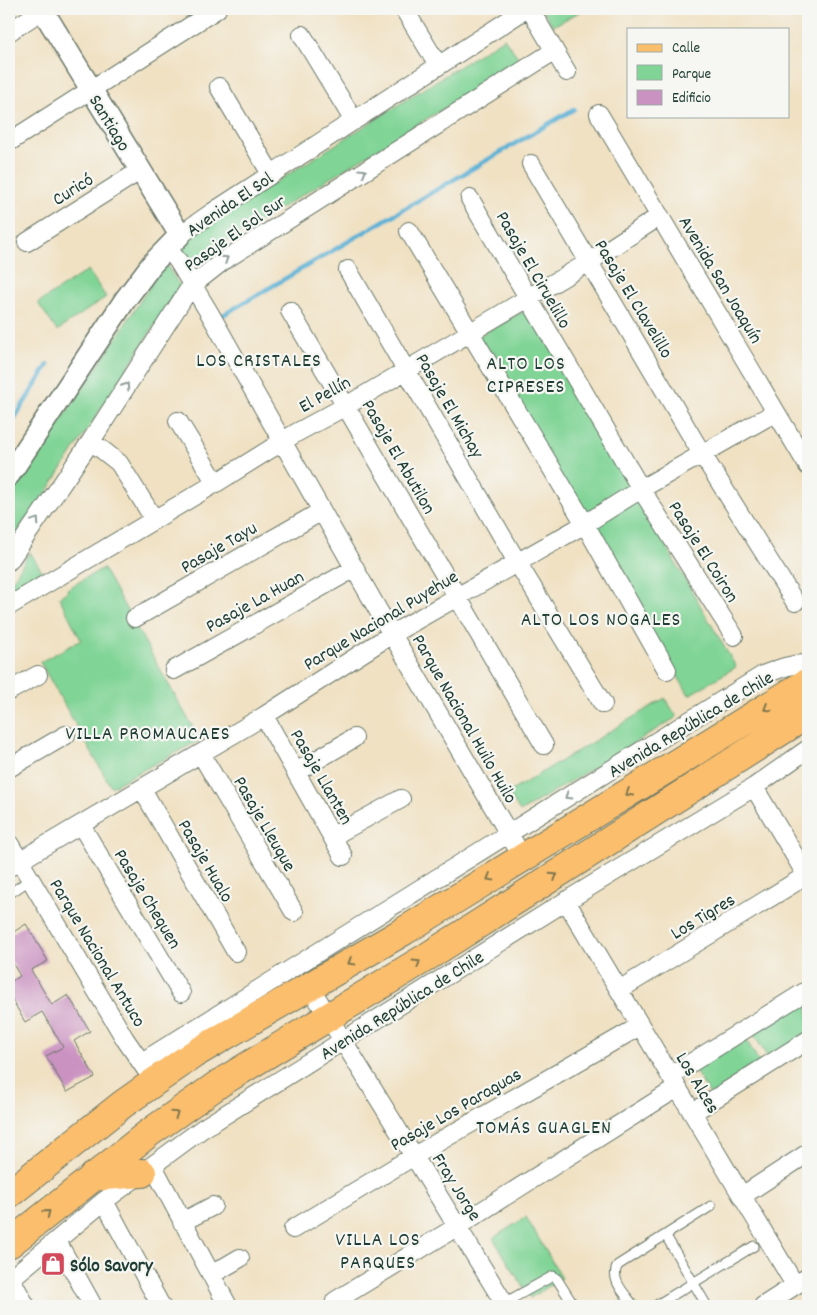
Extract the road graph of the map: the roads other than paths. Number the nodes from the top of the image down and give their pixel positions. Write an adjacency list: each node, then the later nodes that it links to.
1 (43, 9): 6 (street); 12 (street, Santiago)
2 (217, 9): 12 (street)
3 (404, 9): 9 (street)
4 (526, 9): 9 (street, Avenida El Sol)
5 (530, 9): 8 (street)
6 (9, 32)
7 (302, 35): 14 (street)
8 (554, 51): 10 (street); 26 (street, Pasaje El Sol Sur, one-way to 8)
9 (438, 65): 14 (street, Avenida El Sol)
10 (567, 72)
11 (219, 87): 18 (street)
12 (91, 89): 15 (street); 17 (street, Santiago)
13 (598, 114): 20 (street, Avenida San Joaquín)
14 (354, 121): 18 (street, Avenida El Sol)
15 (9, 142)
16 (531, 164): 24 (street, Pasaje El Clavelillo)
17 (140, 170): 22 (street, Santiago); 23 (street, Curicó)
18 (271, 174): 22 (street, Avenida El Sol)
19 (470, 199): 27 (street, Pasaje El Ciruelillo)
20 (660, 216): 24 (street, El Pellín); 32 (street, Avenida San Joaquín)
21 (409, 231): 29 (street)
22 (173, 241): 26 (street, Parque Nacional Huilo Huilo); 38 (street, Avenida El Sol)
23 (27, 242)
24 (589, 262): 27 (street, El Pellín); 36 (street, Pasaje El Clavelillo)
25 (348, 270): 30 (street, Pasaje El Michay)
26 (191, 286): 34 (street, Pasaje El Sol Sur, one-way to 26); 35 (street, Parque Nacional Huilo Huilo)
27 (527, 298): 29 (street, El Pellín); 40 (street, Pasaje El Ciruelillo)
28 (290, 311): 31 (street, Pasaje El Abutilon)
29 (470, 332): 30 (street, El Pellín); 43 (street)
30 (406, 370): 31 (street, El Pellín); 45 (street, Pasaje El Michay)
31 (346, 406): 35 (street, El Pellín); 47 (street, Pasaje El Abutilon)
32 (776, 412): 36 (street, Parque Nacional Puyehue); 37 (street, Avenida San Joaquín)
33 (178, 422): 39 (street)
34 (91, 441): 42 (street); 44 (street, Pasaje El Sol Sur, one-way to 34)
35 (282, 442): 39 (street, El Pellín); 41 (street, Parque Nacional Huilo Huilo)
36 (702, 454): 40 (street, Parque Nacional Puyehue); 48 (street, Pasaje El Clavelillo)
37 (808, 466)
38 (9, 475)
39 (216, 483): 42 (street, El Pellín)
40 (641, 489): 43 (street, Parque Nacional Puyehue); 52 (street, Pasaje El Coiron)
41 (322, 511): 46 (street, Parque Nacional Huilo Huilo); 50 (street, Pasaje Tayu)
42 (154, 520): 49 (street, El Pellín)
43 (585, 524): 45 (street, Parque Nacional Puyehue); 55 (street)
44 (9, 561)
45 (517, 562): 47 (street, Parque Nacional Puyehue); 59 (street, Pasaje El Michay)
46 (355, 568): 51 (street, Parque Nacional Huilo Huilo); 54 (street, Pasaje La Huan)
47 (457, 597): 51 (street, Parque Nacional Puyehue); 64 (street, Pasaje El Abutilon)
48 (795, 602)
49 (9, 606)
50 (135, 618)
51 (392, 634): 61 (street, Parque Nacional Puyehue); 73 (street, Parque Nacional Huilo Huilo)
52 (734, 636)
53 (808, 664): 73 (street, Avenida República de Chile, one-way to 73)
54 (174, 670)
55 (667, 670)
56 (38, 675): 58 (street)
57 (808, 682): 77 (main road, Avenida República de Chile, one-way to 77)
58 (9, 691)
59 (603, 704)
60 (808, 714): 89 (main road, Avenida República de Chile, one-way to 60)
61 (264, 716): 66 (street, Parque Nacional Puyehue); 68 (street, Pasaje Llanten)
62 (66, 735): 67 (street)
63 (354, 738): 68 (street)
64 (544, 745)
65 (808, 749): 69 (street, Avenida República de Chile)
66 (201, 754): 70 (street, Parque Nacional Puyehue); 83 (street, Pasaje Lleuque)
67 (9, 768)
68 (296, 772): 74 (street, Pasaje Llanten)
69 (754, 787): 79 (street); 82 (street, Avenida República de Chile)
70 (142, 790): 72 (street, Parque Nacional Puyehue); 84 (street, Pasaje Hualo)
71 (400, 799): 74 (street)
72 (81, 825): 78 (street, Parque Nacional Puyehue); 88 (street, Pasaje Chequen)
73 (509, 833): 77 (street, Parque Nacional Huilo Huilo); 93 (street, Avenida República de Chile)
74 (333, 836): 76 (street, Pasaje Llanten)
75 (9, 843): 78 (street, Parque Nacional Antuco)
76 (343, 856)
77 (523, 858): 85 (main road, Avenida República de Chile, one-way to 85)
78 (14, 864): 80 (street, Parque Nacional Antuco)
79 (808, 877): 86 (street, Los Tigres)
80 (31, 879): 81 (lane); 93 (street, Parque Nacional Antuco)
81 (9, 894)
82 (566, 901): 86 (street, Los Alces); 91 (street, Avenida República de Chile)
83 (294, 912)
84 (236, 952)
85 (310, 987): 89 (street, Fray Jorge); 93 (main road, Avenida República de Chile)
86 (619, 990): 90 (street, Los Alces)
87 (808, 990): 94 (street)
88 (181, 992)
89 (329, 1017): 91 (street, Fray Jorge); 99 (main road, Avenida República de Chile, one-way to 89)
90 (640, 1026): 94 (street, Los Alces); 97 (street, Pasaje Los Paraguas)
91 (343, 1040): 97 (street, Fray Jorge); 98 (street, Avenida República de Chile)
92 (808, 1040): 95 (street)
93 (148, 1072): 100 (main road, Avenida República de Chile)
94 (673, 1082): 95 (street, Los Alces); 106 (street)
95 (692, 1113): 101 (street, Los Alces)
96 (808, 1153): 101 (street)
97 (414, 1156): 106 (street, Fray Jorge); 107 (street, Pasaje Los Paraguas)
98 (147, 1170): 99 (main road); 102 (street, Avenida República de Chile); 105 (street)
99 (92, 1177): 110 (main road, Avenida República de Chile, one-way to 99)
100 (9, 1194)
101 (742, 1196): 115 (street, Los Alces)
102 (104, 1201): 109 (street, Avenida República de Chile); 122 (street)
103 (214, 1206): 105 (street)
104 (711, 1206): 108 (lane)
105 (182, 1222): 113 (street)
106 (458, 1226): 117 (street); 119 (street, Fray Jorge)
107 (293, 1229)
108 (666, 1236): 116 (lane); 125 (lane)
109 (57, 1242): 114 (street, Avenida República de Chile); 121 (street)
110 (9, 1244)
111 (754, 1246): 116 (lane)
112 (240, 1258): 113 (street)
113 (211, 1275): 123 (street)
114 (10, 1279): 120 (street)
115 (802, 1281): 118 (street)
116 (694, 1282): 126 (lane); 127 (lane)
117 (335, 1301)
118 (773, 1303)
119 (505, 1304): 124 (lane)
120 (26, 1306)
121 (92, 1306)
122 (161, 1306)
123 (228, 1306)
124 (574, 1306)
125 (634, 1306)
126 (655, 1306)
127 (707, 1306)

